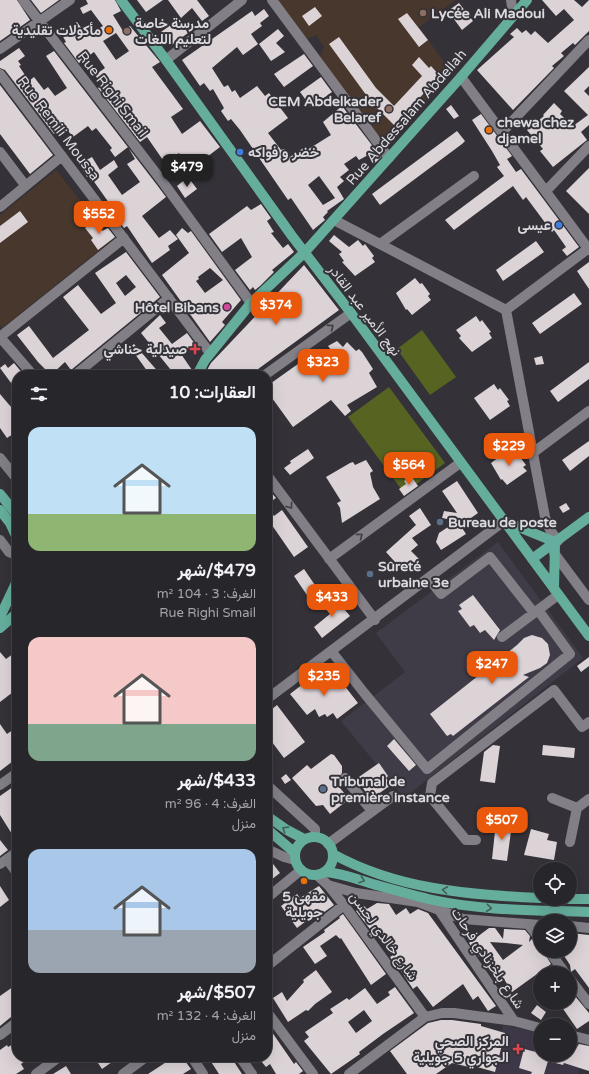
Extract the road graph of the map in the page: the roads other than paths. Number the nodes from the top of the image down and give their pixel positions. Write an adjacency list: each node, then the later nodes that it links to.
1 (23, 0): 9 (street, Rue Righi Smail)
2 (70, 0): 9 (street)
3 (121, 0): 12 (main road, نهج الأمير عبد القادر)
4 (242, 0): 12 (street)
5 (272, 0): 19 (street)
6 (511, 0): 8 (street)
7 (527, 0): 8 (main road, Rue Abdessalam Abdellah)
8 (513, 14): 14 (main road, Rue Abdessalam Abdellah)
9 (39, 22): 11 (street); 30 (street, Rue Righi Smail)
10 (589, 40): 15 (street)
11 (0, 49)
12 (166, 60): 28 (main road, نهج الأمير عبد القادر)
13 (0, 74): 18 (street, Rue Remili Moussa)
14 (461, 77): 15 (street); 19 (main road, Rue Abdessalam Abdellah)
15 (502, 132): 22 (street)
16 (589, 146): 22 (street)
17 (0, 152): 21 (street)
18 (62, 156): 21 (street); 25 (street, Rue Remili Moussa)
19 (389, 158): 24 (main road, Rue Abdessalam Abdellah)
20 (474, 176): 26 (street)
21 (25, 185): 23 (street)
22 (546, 191): 27 (street)
23 (0, 207)
24 (334, 220): 26 (street); 28 (main road, Rue Abdessalam Abdellah)
25 (124, 238): 29 (street, Rue Remili Moussa); 33 (street)
26 (380, 244): 31 (street)
27 (589, 249): 31 (street)
28 (305, 252): 30 (main road, Rue Abdessalam Abdellah); 32 (main road, نهج الأمير عبد القادر)
29 (169, 298): 34 (street, Rue Remili Moussa); 36 (street)
30 (251, 303): 34 (main road, Rue Abdessalam Abdellah)
31 (506, 310): 40 (street)
32 (350, 312): 38 (street, one-way to 32); 42 (main road, نهج الأمير عبد القادر)
33 (0, 337): 35 (street)
34 (210, 353): 37 (main road, Rue Abdessalam Abdellah)
35 (29, 370)
36 (81, 370)
37 (200, 370)
38 (272, 370)
39 (589, 411): 40 (street)
40 (534, 452): 52 (street)
41 (0, 458): 43 (street)
42 (460, 463): 49 (main road, نهج الأمير عبد القادر); 54 (street, one-way to 42)
43 (12, 473)
44 (272, 482): 54 (street, one-way to 54)
45 (0, 494): 46 (main road)
46 (12, 509)
47 (0, 510): 50 (main road)
48 (589, 518): 52 (main road)
49 (504, 521): 52 (main road); 55 (main road, نهج الأمير عبد القادر); 56 (street)
50 (12, 527)
51 (0, 540): 53 (street)
52 (556, 545): 55 (main road); 57 (main road); 59 (street)
53 (12, 553)
54 (329, 558): 63 (street)
55 (532, 559): 57 (main road, نهج الأمير عبد القادر)
56 (429, 579): 61 (street); 63 (street)
57 (556, 592): 61 (street); 65 (main road, نهج الأمير عبد القادر)
58 (12, 595): 62 (main road)
59 (589, 600)
60 (12, 610): 62 (main road)
61 (536, 611): 66 (street); 67 (street)
62 (4, 618): 64 (main road)
63 (375, 620): 67 (street)
64 (0, 628)
65 (589, 636)
66 (502, 637)
67 (332, 652): 68 (street)
68 (272, 695)
69 (589, 722): 83 (street)
70 (12, 776): 72 (street)
71 (345, 778): 78 (street)
72 (0, 785)
73 (272, 790): 81 (street)
74 (392, 796): 78 (street)
75 (552, 798): 77 (street)
76 (589, 799): 77 (street)
77 (577, 808): 84 (street)
78 (372, 811): 85 (street)
79 (272, 820): 82 (main road, one-way to 79)
80 (272, 834): 89 (main road)
81 (315, 837): 82 (main road); 85 (main road)
82 (304, 839): 89 (main road)
83 (476, 840)
84 (570, 842)
85 (328, 844): 87 (main road)
86 (272, 851): 89 (street)
87 (333, 854): 93 (main road); 96 (main road, one-way to 87)
88 (12, 856): 90 (street)
89 (295, 857): 92 (main road)
90 (4, 862): 91 (street)
91 (12, 868)
92 (301, 870): 93 (main road); 95 (street)
93 (321, 873): 94 (street, شارع خالدي لحسن); 101 (main road, one-way to 101)
94 (328, 885): 99 (street, شارع خالدي لحسن); 100 (street)
95 (272, 894)
96 (533, 898)
97 (577, 899): 98 (main road)
98 (589, 899)
99 (344, 905): 107 (street); 110 (street, شارع خالدي لحسن)
100 (439, 910): 102 (street); 112 (street, شارع بلخزنادي فرحات)
101 (589, 912)
102 (528, 924): 103 (street); 106 (street)
103 (533, 924)
104 (577, 927): 105 (street)
105 (589, 928)
106 (533, 931)
107 (272, 962)
108 (577, 988): 109 (street)
109 (589, 1004)
110 (424, 1017): 112 (street); 127 (street)
111 (272, 1019): 126 (street)
112 (514, 1021): 114 (street)
113 (12, 1026): 115 (street)
114 (533, 1026)
115 (0, 1035)
116 (577, 1037): 117 (street)
117 (589, 1040)
118 (52, 1062): 122 (street)
119 (139, 1062): 123 (street)
120 (195, 1062): 124 (street)
121 (244, 1062): 125 (street)
122 (36, 1074)
123 (123, 1074)
124 (203, 1074)
125 (252, 1074)
126 (313, 1074)
127 (349, 1074)

